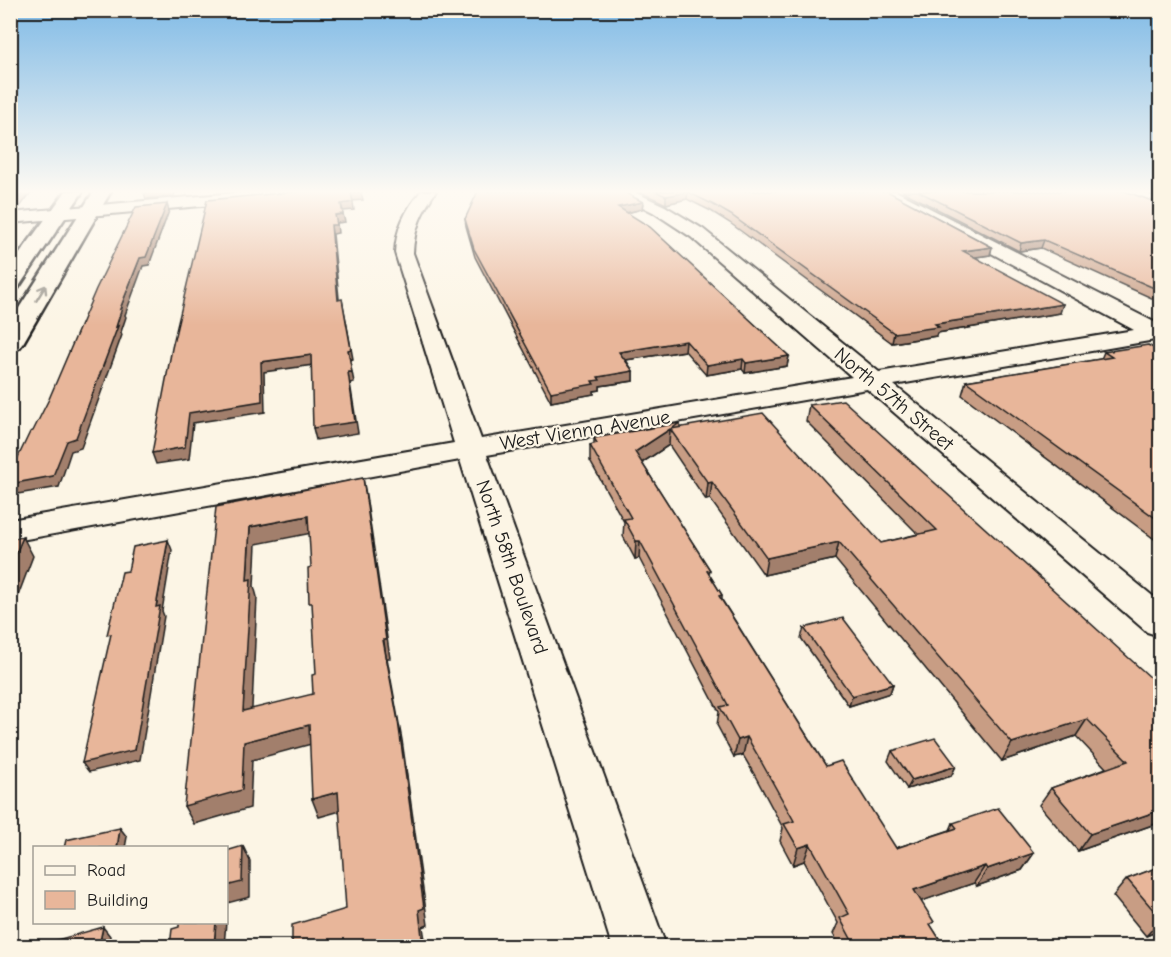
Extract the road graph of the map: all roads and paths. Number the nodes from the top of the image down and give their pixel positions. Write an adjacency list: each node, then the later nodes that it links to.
1 (45, 236): 6 (main road)
2 (75, 236): 8 (main road, one-way to 2)
3 (404, 236): 10 (street, North 58th Boulevard)
4 (700, 236): 9 (street, North 57th Street)
5 (970, 236): 7 (street)
6 (10, 284)
7 (1159, 333): 9 (street, West Vienna Avenue)
8 (10, 343)
9 (871, 381): 10 (street, West Vienna Avenue); 12 (street, North 57th Street)
10 (472, 449): 11 (street, West Vienna Avenue); 13 (street, North 58th Boulevard)
11 (10, 531)
12 (1161, 622)
13 (639, 946)

